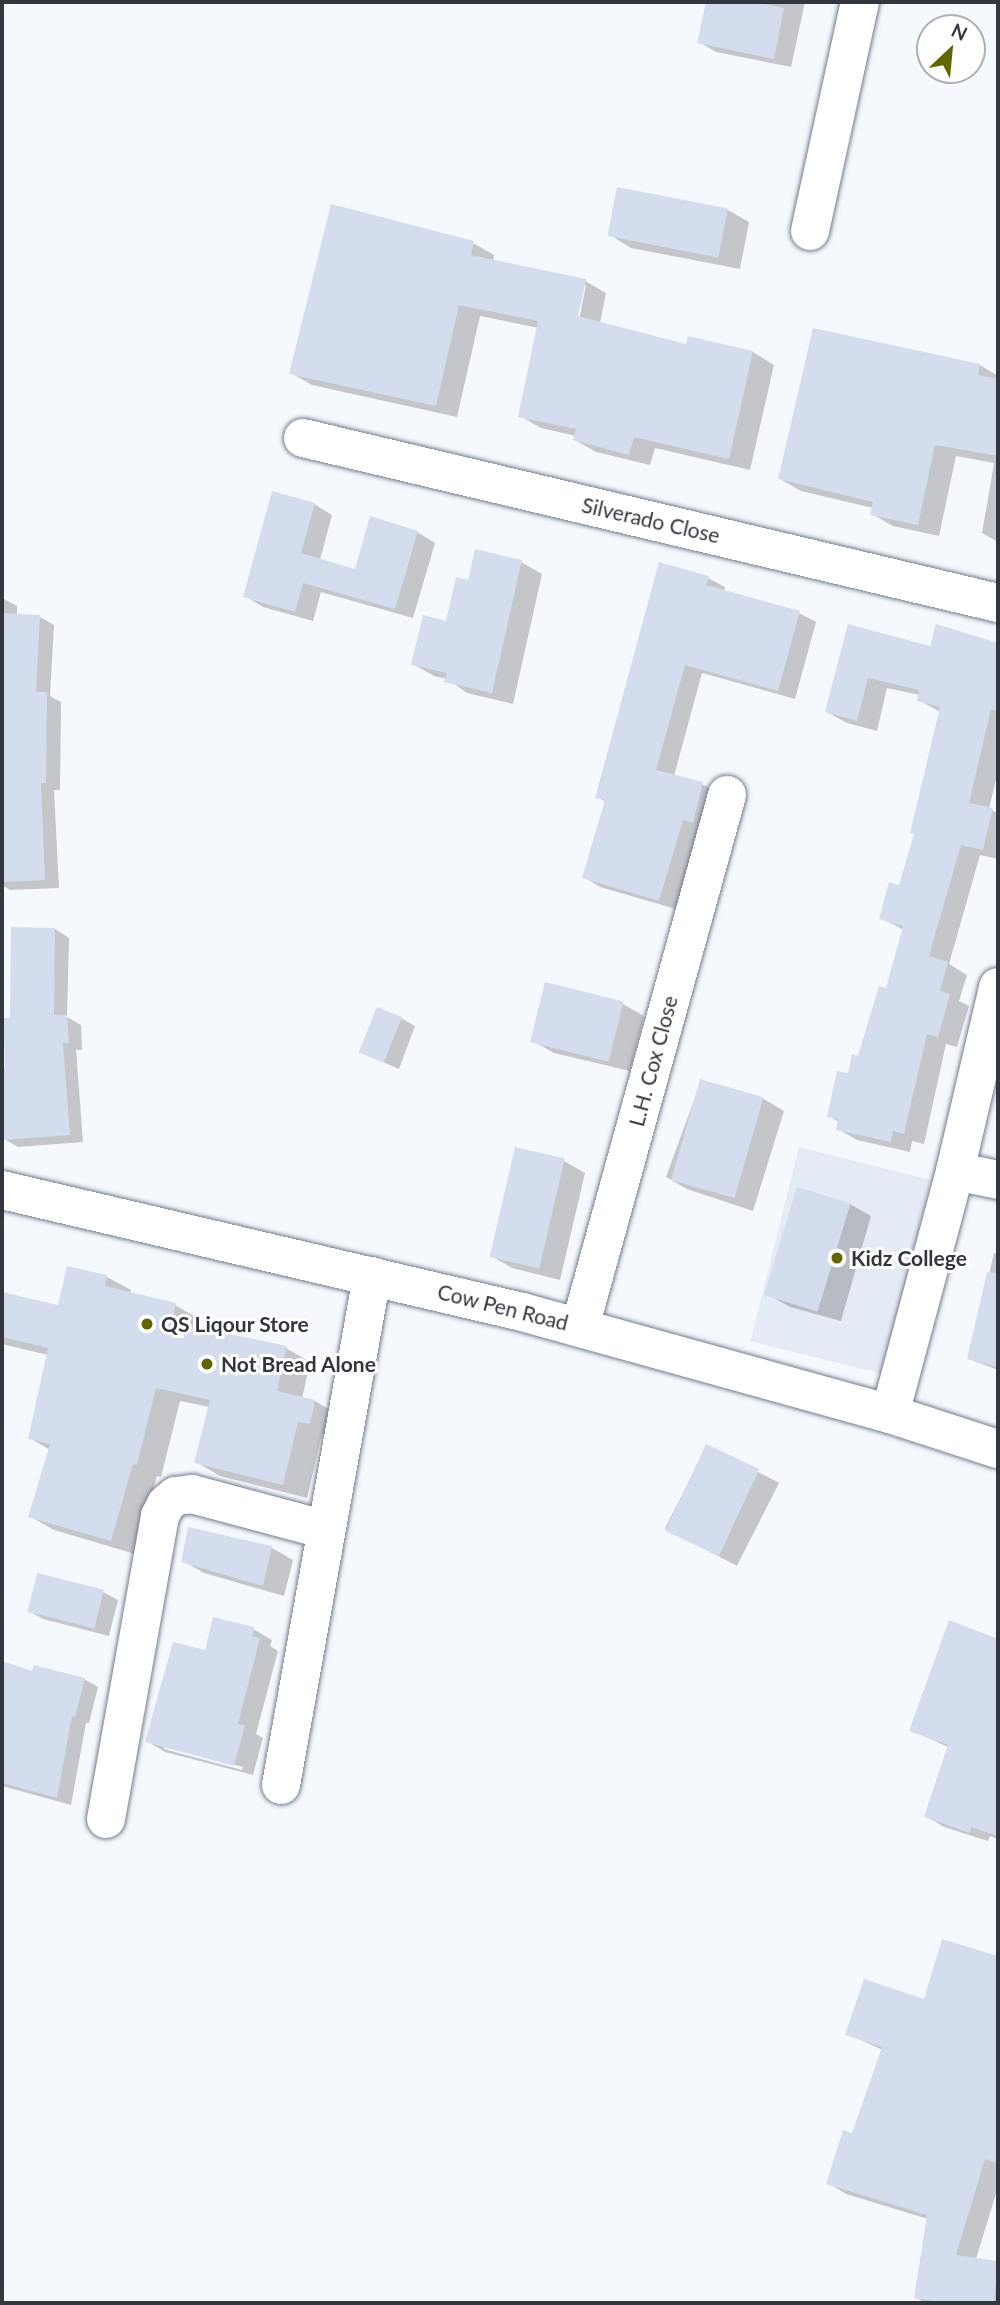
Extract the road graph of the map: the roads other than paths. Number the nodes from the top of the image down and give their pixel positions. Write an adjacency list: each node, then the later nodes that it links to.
1 (860, 2): 2 (street)
2 (810, 231)
3 (303, 438): 4 (street, Silverado Close)
4 (998, 603)
5 (727, 795): 11 (street, L.H. Cox Close)
6 (998, 987): 7 (street)
7 (955, 1171): 8 (street); 12 (street)
8 (998, 1180)
9 (2, 1190): 10 (street, Cow Pen Road)
10 (372, 1276): 11 (street, Cow Pen Road); 14 (street)
11 (580, 1327): 12 (street, Cow Pen Road)
12 (890, 1414): 13 (street, Cow Pen Road)
13 (998, 1449)
14 (326, 1530): 15 (street); 16 (street)
15 (281, 1784)
16 (106, 1819)

